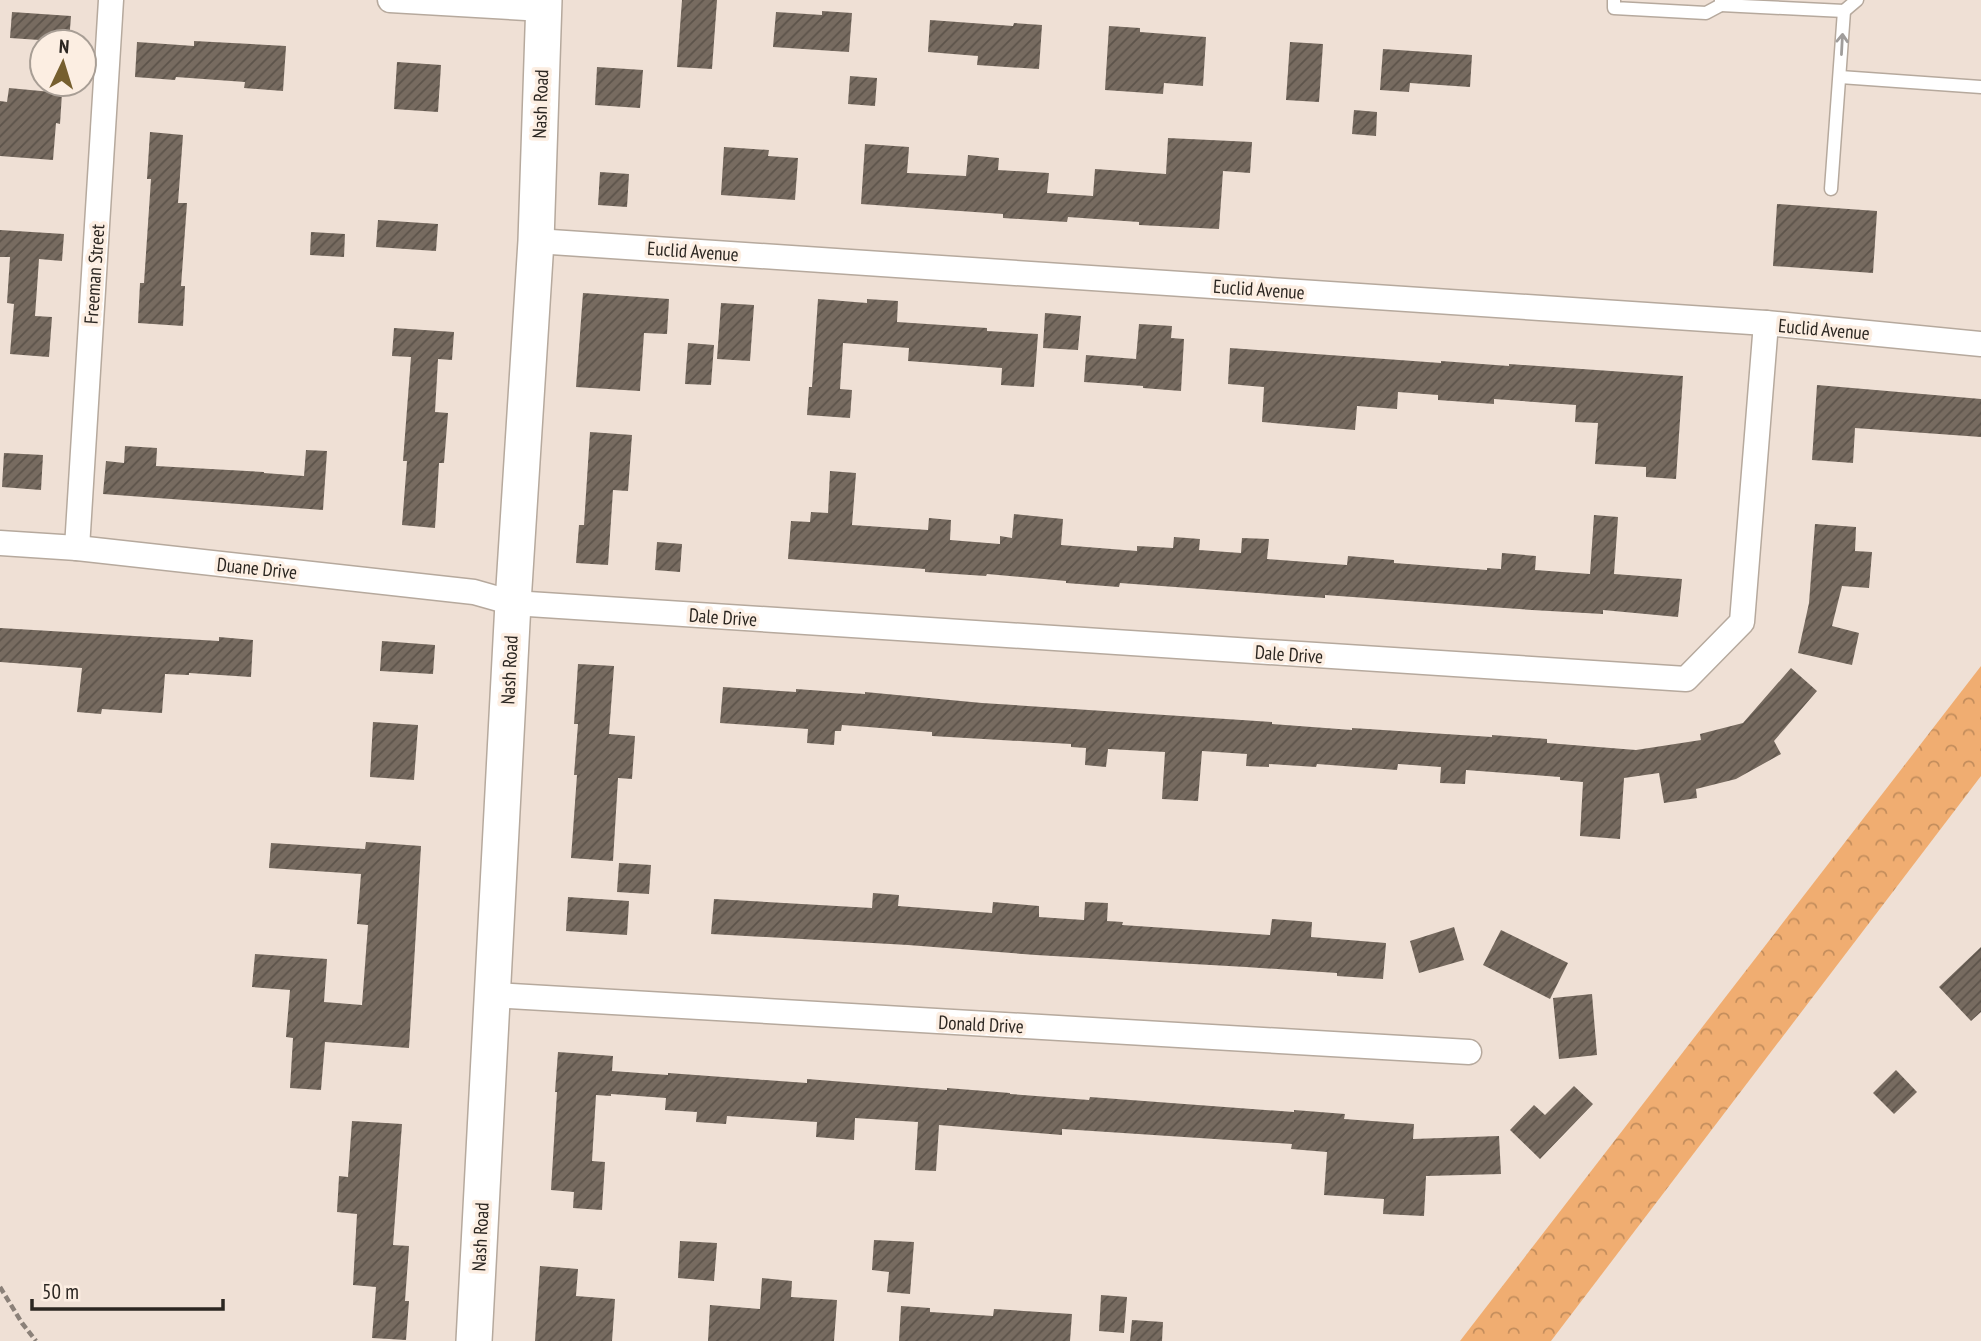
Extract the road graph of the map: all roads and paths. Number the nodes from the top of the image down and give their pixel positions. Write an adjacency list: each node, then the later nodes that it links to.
1 (111, 0): 16 (street, Freeman Street)
2 (390, 0): 6 (street)
3 (1614, 0): 7 (lane)
4 (1857, 0): 8 (lane)
5 (1721, 3): 7 (lane); 8 (lane)
6 (544, 5): 12 (main road, Nash Road)
7 (1684, 6)
8 (1844, 11): 9 (lane, one-way to 8)
9 (1840, 77): 10 (lane); 11 (lane)
10 (1981, 87)
11 (1831, 189)
12 (536, 241): 13 (street, Euclid Avenue); 17 (main road, Nash Road)
13 (1766, 323): 14 (street, Euclid Avenue); 17 (street, Dale Drive)
14 (1981, 344)
15 (0, 543): 16 (street, Duane Drive)
16 (77, 548): 17 (street, Duane Drive)
17 (513, 603): 18 (main road, Nash Road)
18 (494, 995): 19 (street, Donald Drive); 22 (main road, Nash Road)
19 (1469, 1052)
20 (0, 1287): 21 (path)
21 (36, 1341)
22 (474, 1341)

